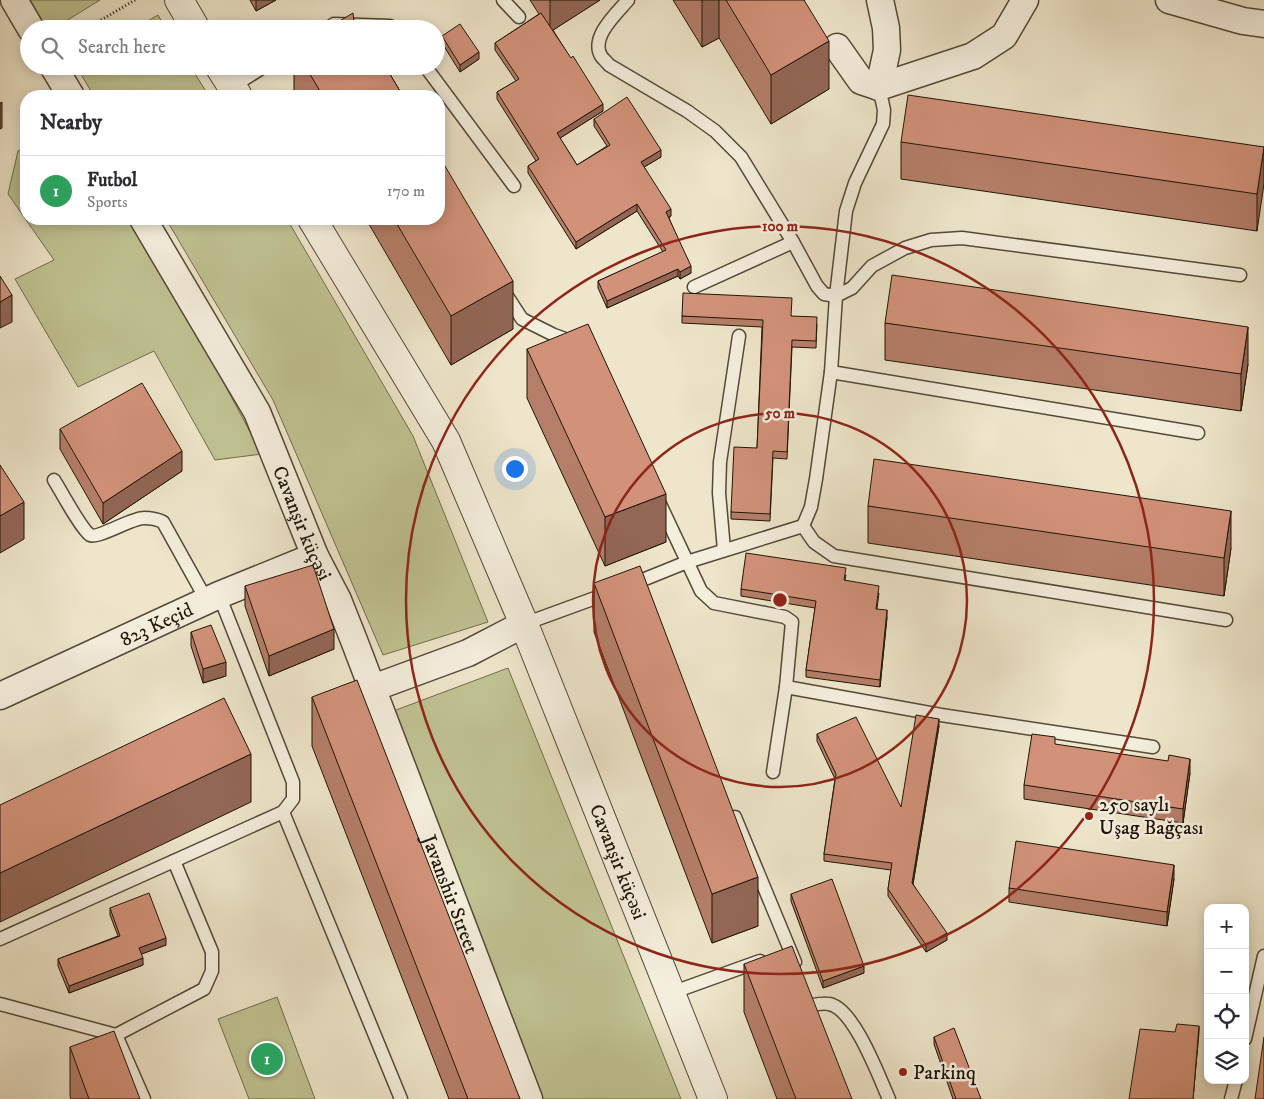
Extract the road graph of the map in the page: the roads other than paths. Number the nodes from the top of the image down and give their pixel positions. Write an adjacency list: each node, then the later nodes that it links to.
1 (14, 0): 9 (street)
2 (179, 0): 10 (street)
3 (503, 0): 8 (lane)
4 (628, 0): 24 (lane)
5 (880, 0): 17 (street)
6 (1025, 0): 17 (street)
7 (1169, 0): 11 (street)
8 (519, 17)
9 (26, 20)
10 (191, 20)
11 (1264, 24)
12 (837, 46): 17 (street)
13 (58, 75): 18 (street)
14 (246, 75): 16 (lane)
15 (432, 75): 19 (lane)
16 (230, 83)
17 (879, 87): 28 (lane)
18 (67, 90)
19 (443, 90)
20 (445, 93): 21 (lane)
21 (514, 186)
22 (147, 225): 37 (street, Cavanşir küçəsi)
23 (316, 225): 41 (street, Cavanşir küçəsi)
24 (793, 242): 27 (lane); 28 (lane)
25 (1240, 275): 28 (lane)
26 (501, 286): 30 (lane)
27 (694, 286)
28 (836, 296): 31 (lane)
29 (739, 336): 36 (lane)
30 (584, 348)
31 (831, 372): 32 (lane); 35 (lane)
32 (1198, 434)
33 (54, 480): 39 (lane)
34 (653, 490): 38 (lane)
35 (802, 526): 36 (lane); 40 (lane)
36 (724, 550): 38 (lane)
37 (315, 556): 39 (street, 823 Keçid); 42 (street, Cavanşir küçəsi)
38 (687, 562): 41 (lane); 43 (lane)
39 (213, 598): 44 (street, 823 Keçid); 48 (lane)
40 (1226, 620)
41 (524, 624): 42 (street); 54 (street, Cavanşir küçəsi)
42 (373, 688): 62 (street, Javanshir Street)
43 (786, 688): 45 (lane); 46 (lane)
44 (0, 696)
45 (1153, 747)
46 (772, 772)
47 (729, 803): 51 (lane)
48 (283, 812): 49 (lane); 61 (lane)
49 (174, 861): 50 (lane); 58 (lane)
50 (0, 939)
51 (781, 953): 53 (lane); 54 (lane)
52 (1263, 964): 57 (lane)
53 (802, 977)
54 (671, 993): 63 (street, Cavanşir küçəsi)
55 (0, 1004): 58 (lane)
56 (813, 1004): 64 (lane)
57 (1249, 1022)
58 (116, 1035): 60 (lane)
59 (1235, 1084): 65 (lane)
60 (144, 1099)
61 (401, 1099)
62 (529, 1099)
63 (713, 1099)
64 (889, 1099)
65 (1231, 1099)

